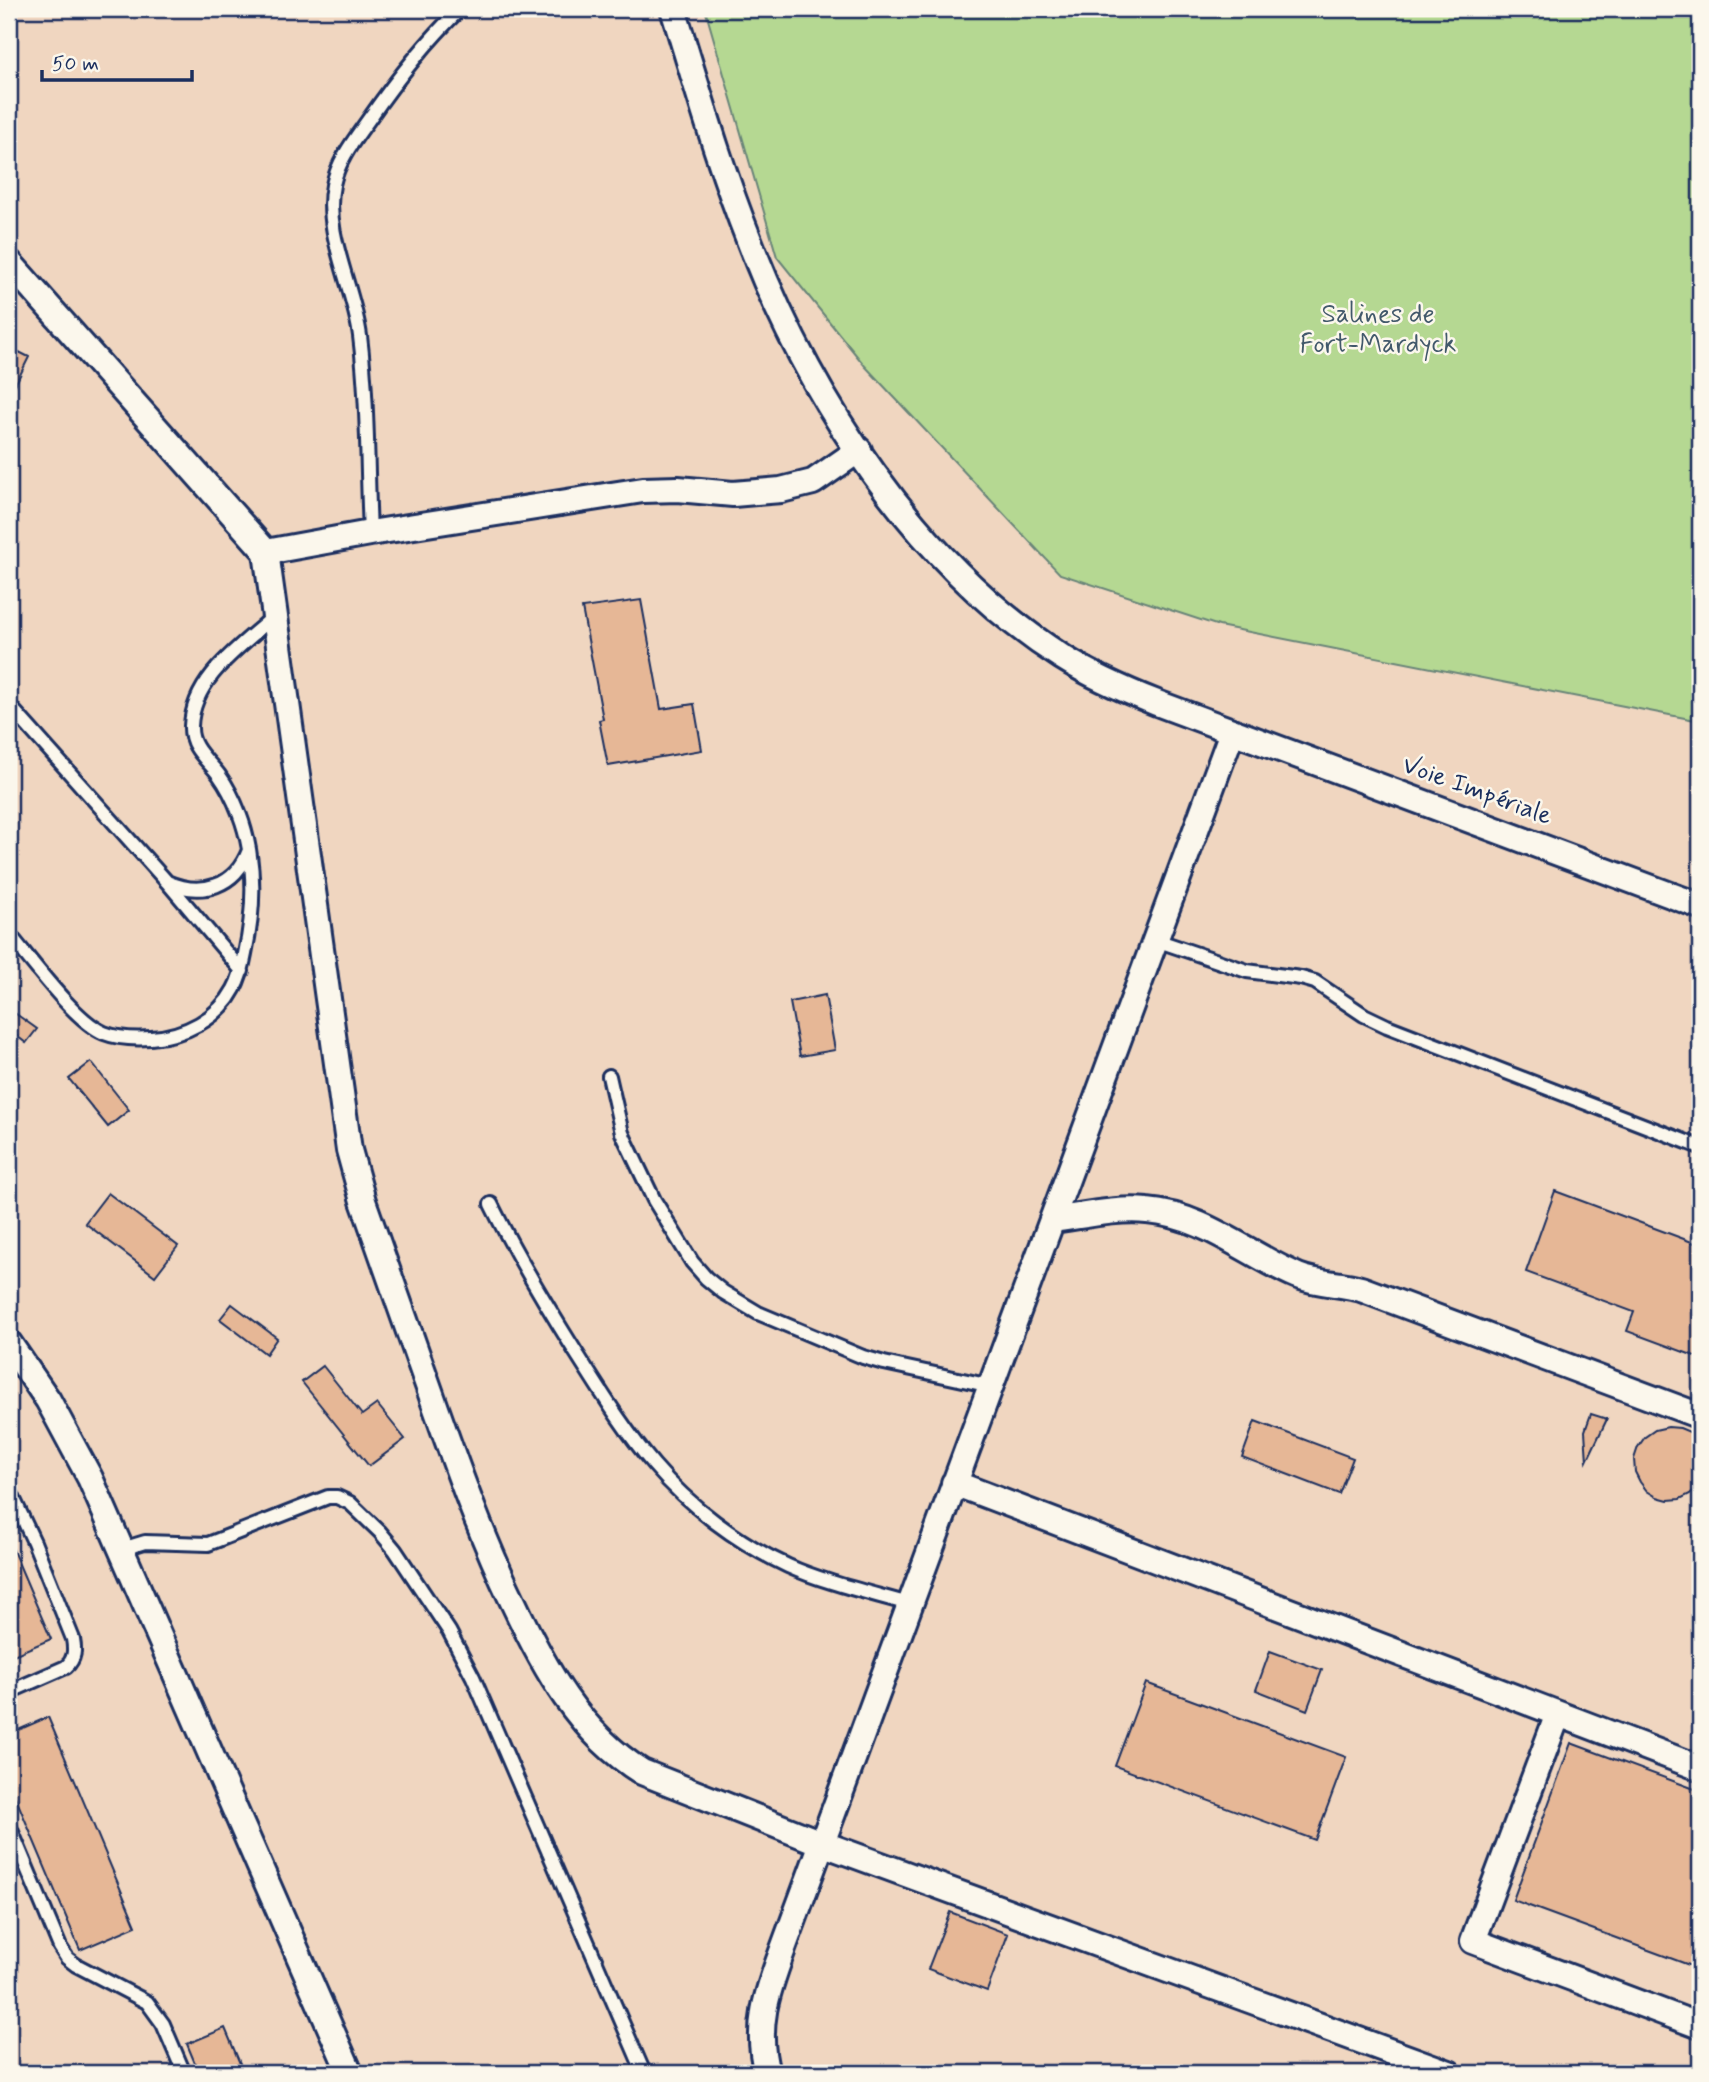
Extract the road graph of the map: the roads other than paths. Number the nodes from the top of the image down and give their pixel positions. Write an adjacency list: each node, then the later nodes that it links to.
1 (460, 9): 5 (lane)
2 (673, 9): 4 (street, Voie Impériale)
3 (9, 262): 6 (street)
4 (859, 450): 5 (street); 9 (street, Voie Impériale)
5 (370, 533): 6 (street)
6 (267, 552): 7 (street)
7 (275, 615): 10 (lane); 31 (street)
8 (9, 705): 11 (lane)
9 (1232, 732): 12 (street, Voie Impériale); 14 (street)
10 (249, 850): 11 (lane); 15 (lane)
11 (167, 882): 15 (lane)
12 (1700, 906)
13 (9, 934): 15 (lane)
14 (1156, 940): 17 (lane); 19 (street)
15 (242, 971)
16 (609, 1076): 21 (lane)
17 (1700, 1147)
18 (491, 1205): 26 (lane)
19 (1052, 1220): 21 (street); 22 (street)
20 (9, 1343): 25 (street)
21 (991, 1386): 23 (street)
22 (1700, 1416)
23 (954, 1483): 26 (street); 28 (street)
24 (9, 1489): 27 (lane)
25 (122, 1549): 34 (street); 35 (lane)
26 (909, 1604): 31 (street)
27 (9, 1692)
28 (1558, 1714): 29 (street); 32 (street)
29 (1700, 1768)
30 (9, 1825): 33 (lane)
31 (821, 1843): 36 (street); 37 (street)
32 (1700, 2026)
33 (184, 2073)
34 (350, 2073)
35 (644, 2073)
36 (767, 2073)
37 (1448, 2073)

